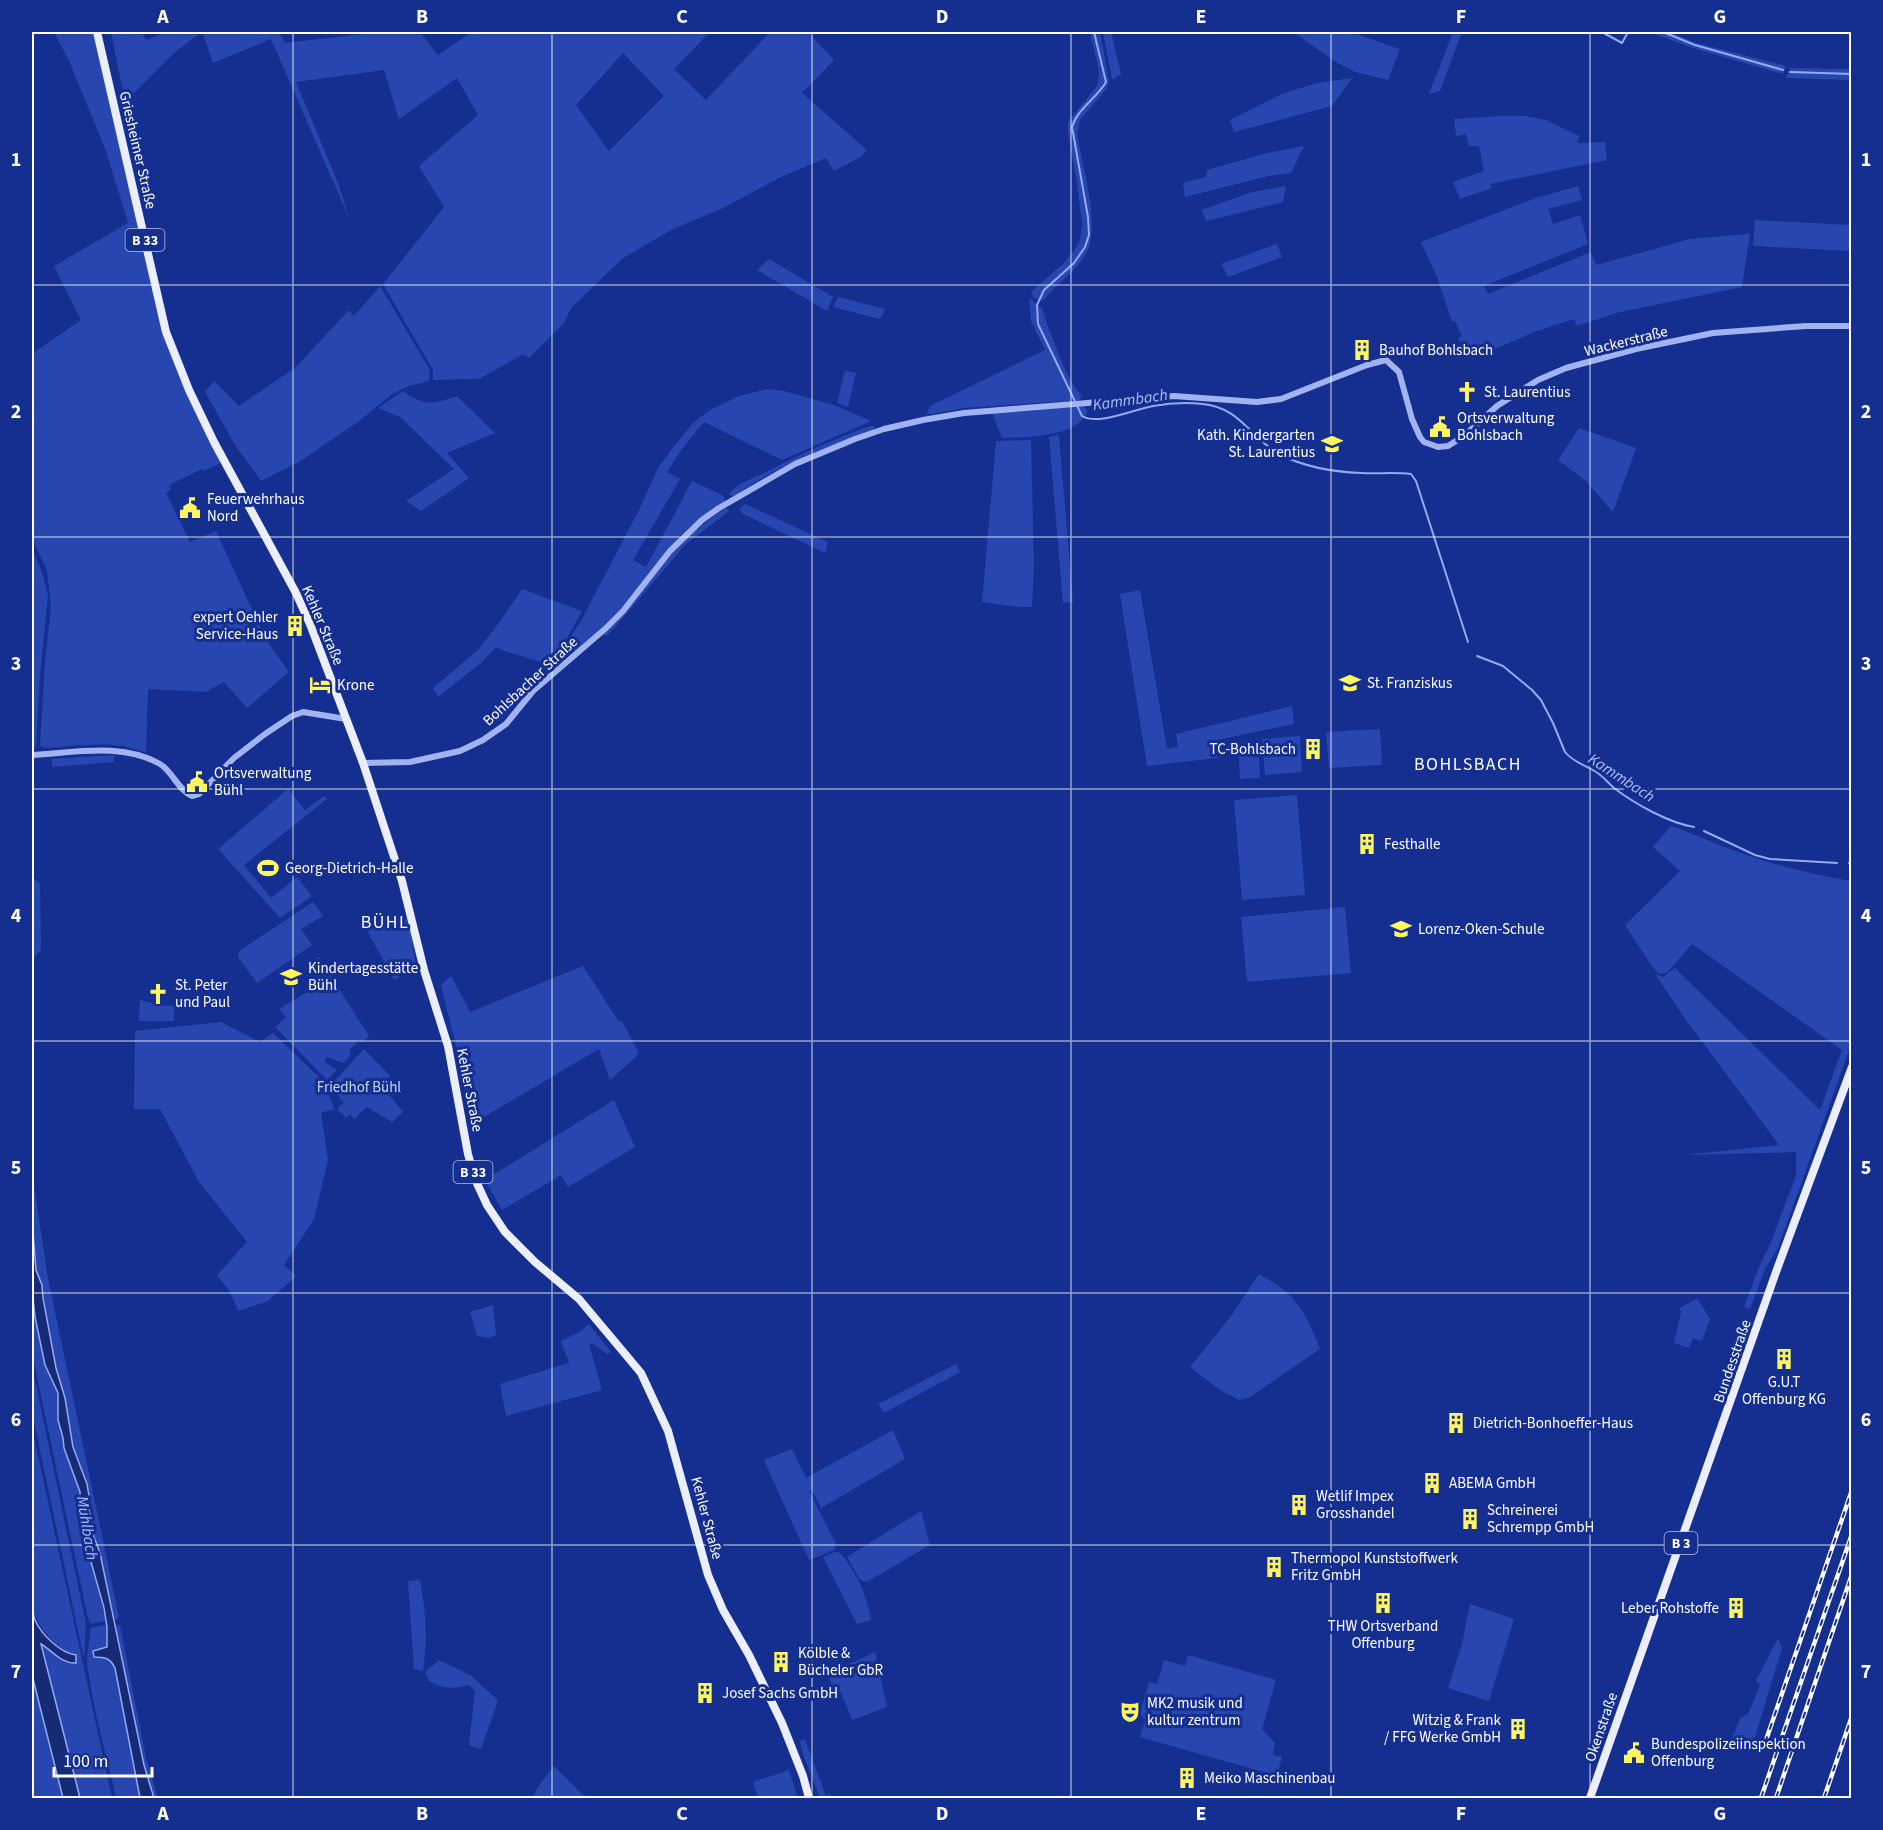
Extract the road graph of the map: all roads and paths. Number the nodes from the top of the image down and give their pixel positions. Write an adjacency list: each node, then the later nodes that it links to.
1 (97, 32): 4 (main road, Griesheimer Straße / B 33)
2 (1851, 326): 3 (street, Wackerstraße)
3 (1386, 360): 7 (street, Bohlsbacher Straße)
4 (214, 442): 5 (main road, Kehler Straße / B 33)
5 (346, 719): 6 (street); 7 (main road, Kehler Straße / B 33)
6 (32, 755)
7 (363, 762): 10 (main road, Kehler Straße / B 33)
8 (1851, 1067): 9 (main road, Bundesstraße / B 3)
9 (1638, 1664): 11 (main road, Okenstraße / B 3)
10 (809, 1798)
11 (1590, 1798)

